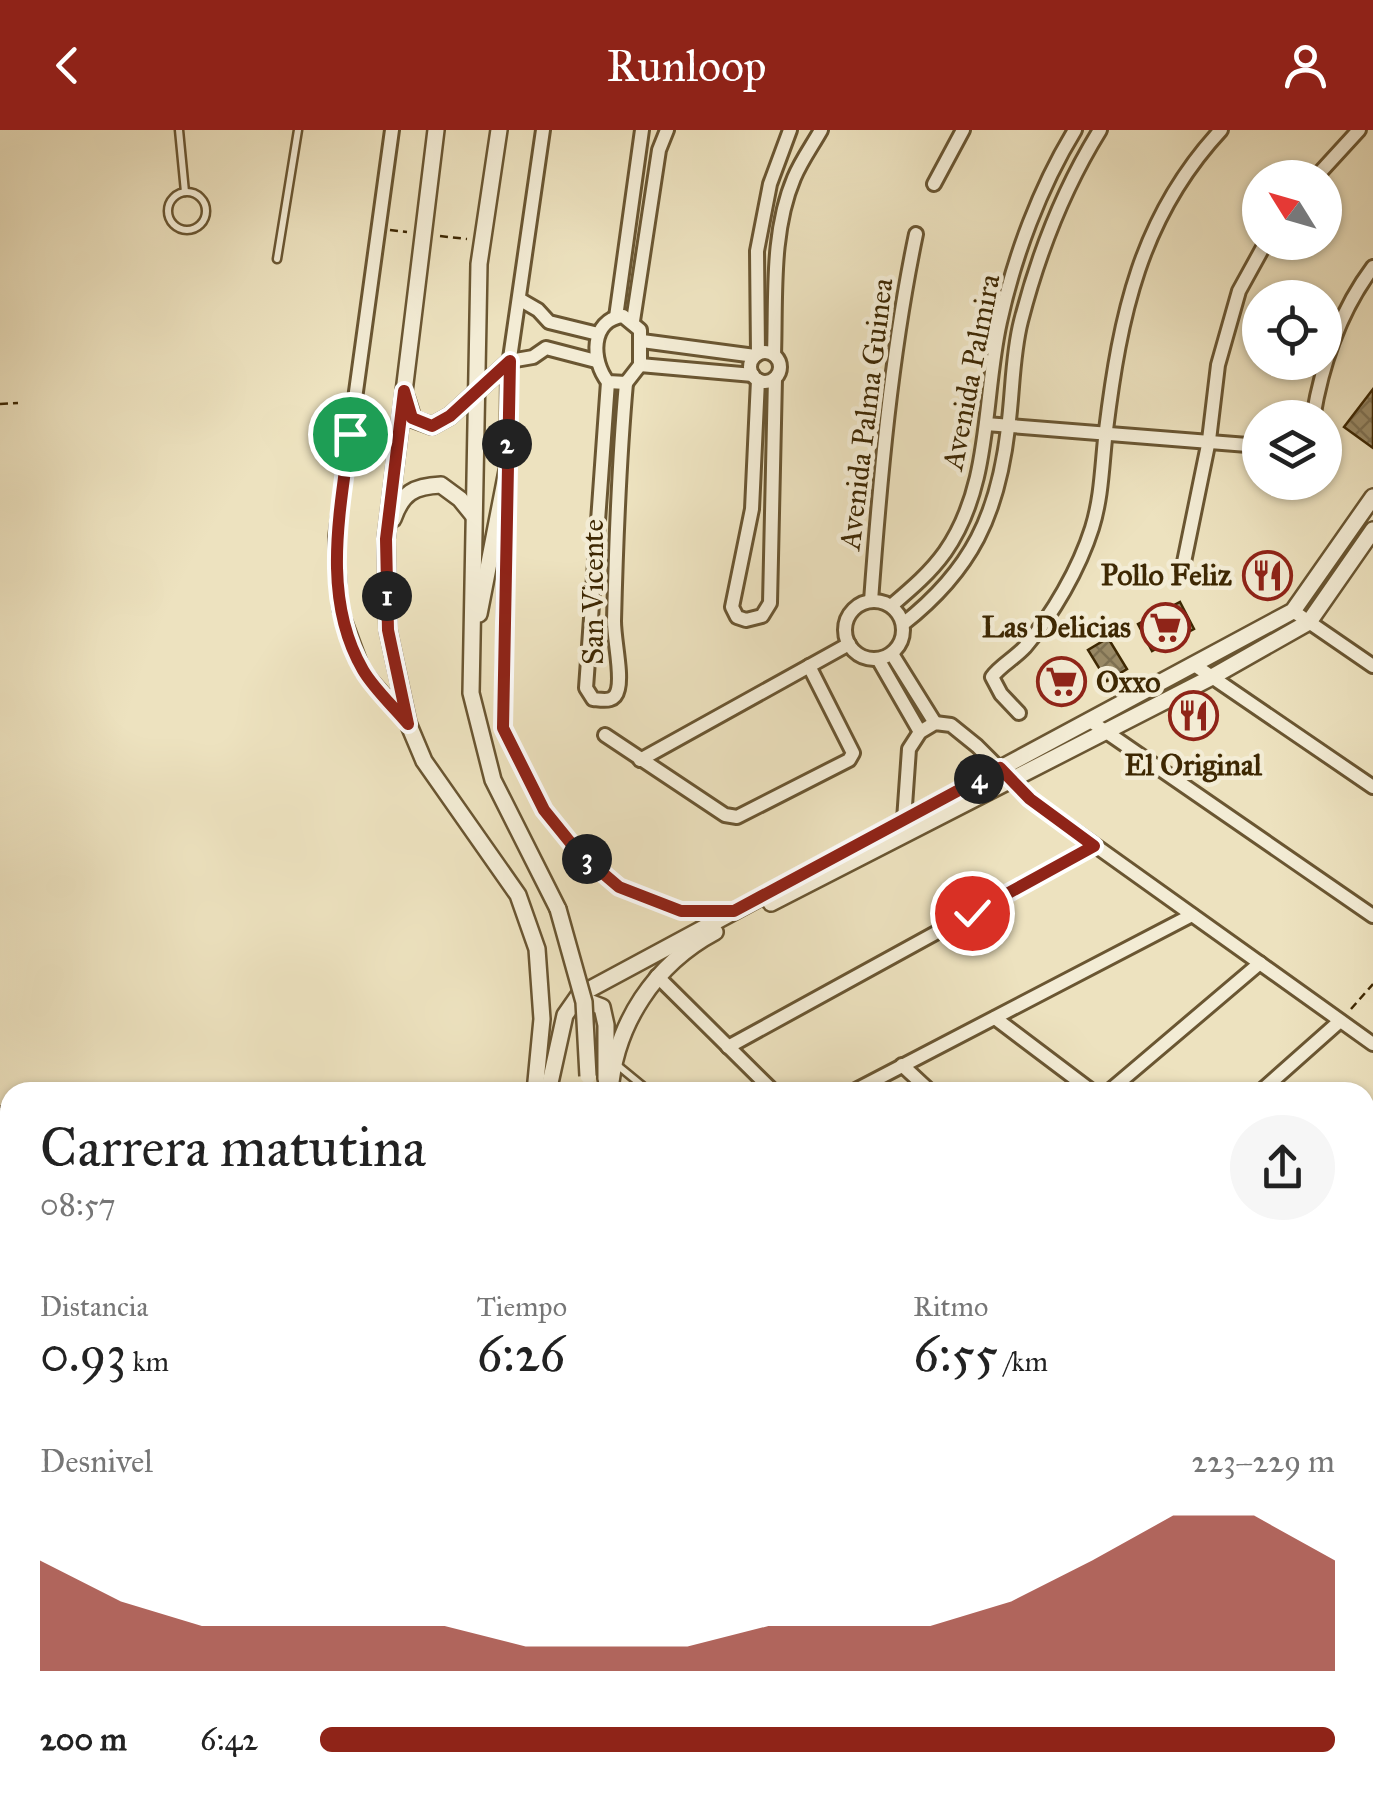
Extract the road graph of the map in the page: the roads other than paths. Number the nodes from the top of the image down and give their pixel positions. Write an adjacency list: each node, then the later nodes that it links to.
1 (179, 130): 18 (lane)
2 (298, 130): 22 (lane)
3 (392, 130): 74 (street)
4 (436, 130): 41 (street)
5 (498, 130): 42 (street)
6 (543, 130): 25 (street)
7 (642, 130): 19 (street)
8 (667, 130): 20 (street)
9 (790, 130): 32 (street)
10 (821, 130): 33 (street)
11 (963, 130): 17 (street)
12 (1076, 130): 44 (street, Avenida Palmira)
13 (1100, 130): 45 (street, Avenida Palmira)
14 (1221, 130): 46 (street)
15 (1359, 130): 16 (street)
16 (1332, 160)
17 (934, 184)
18 (185, 192): 18 (lane)
19 (630, 212): 20 (street); 26 (street)
20 (647, 216): 27 (street)
21 (916, 234): 58 (street, Avenida Palma Guinea)
22 (277, 259)
23 (1256, 260): 47 (street)
24 (1373, 267): 43 (street)
25 (519, 299): 28 (street); 34 (street)
26 (616, 316): 27 (street); 29 (street)
27 (633, 321): 30 (street)
28 (549, 322): 29 (street); 31 (street)
29 (598, 334): 35 (street)
30 (642, 341): 32 (street); 36 (street)
31 (546, 348): 34 (street); 35 (street)
32 (756, 355): 33 (street); 37 (street)
33 (774, 355): 38 (street)
34 (510, 361): 42 (street); 49 (street)
35 (596, 362): 39 (street)
36 (640, 365): 37 (street); 40 (street)
37 (755, 378): 38 (street); 38 (street)
38 (775, 378)
39 (608, 382): 40 (street); 51 (street, San Vicente)
40 (626, 383): 50 (street, San Vicente)
41 (404, 391): 42 (street); 56 (street)
42 (475, 392): 53 (street)
43 (1316, 400)
44 (986, 424): 45 (street); 59 (street, Avenida Palmira)
45 (1009, 426): 46 (street); 62 (street, Avenida Palmira)
46 (1106, 431): 47 (street); 71 (street)
47 (1209, 440): 48 (street); 57 (street)
48 (1242, 444)
49 (507, 471): 64 (street); 83 (street)
50 (618, 479): 51 (street); 51 (street, San Vicente)
51 (600, 480)
52 (1373, 497): 54 (street)
53 (473, 515): 56 (street); 64 (street)
54 (1357, 520): 55 (street); 60 (street)
55 (1373, 531): 61 (street)
56 (386, 539): 74 (street)
57 (1183, 567)
58 (872, 601): 59 (street); 63 (street)
59 (891, 606): 62 (street)
60 (1293, 611): 61 (street); 67 (street)
61 (1309, 622): 69 (street); 70 (street)
62 (903, 624): 65 (street)
63 (848, 644): 66 (street); 68 (street)
64 (472, 652): 97 (street, bridge)
65 (892, 654): 66 (street); 73 (street)
66 (878, 659): 76 (street)
67 (1193, 664): 70 (street); 72 (street)
68 (809, 666): 78 (street); 78 (street)
69 (1373, 666)
70 (1212, 677): 75 (street); 80 (street)
71 (1019, 713)
72 (1089, 720): 75 (street); 79 (street)
73 (935, 723): 76 (street); 79 (street)
74 (408, 724): 95 (street)
75 (1104, 731): 79 (street); 85 (street)
76 (920, 732): 81 (street)
77 (606, 734): 78 (street)
78 (640, 760)
79 (1005, 773): 81 (street); 82 (street); 87 (street)
80 (1373, 786)
81 (904, 820): 83 (street)
82 (1094, 846): 84 (street); 92 (street)
83 (734, 911): 88 (street)
84 (1192, 915): 86 (street); 89 (street)
85 (1373, 916)
86 (1260, 963): 90 (street); 105 (street)
87 (657, 976): 92 (street); 93 (street)
88 (566, 1015): 96 (street); 98 (street)
89 (995, 1018): 94 (street); 104 (street)
90 (1340, 1021): 91 (street); 106 (street)
91 (1373, 1044)
92 (728, 1047): 101 (street)
93 (615, 1063): 99 (street); 100 (lane)
94 (902, 1065): 102 (street); 103 (street)
95 (536, 1082)
96 (550, 1082)
97 (588, 1082)
98 (607, 1082)
99 (610, 1082)
100 (638, 1082)
101 (764, 1082)
102 (871, 1082)
103 (920, 1082)
104 (1080, 1082)
105 (1120, 1082)
106 (1271, 1082)

